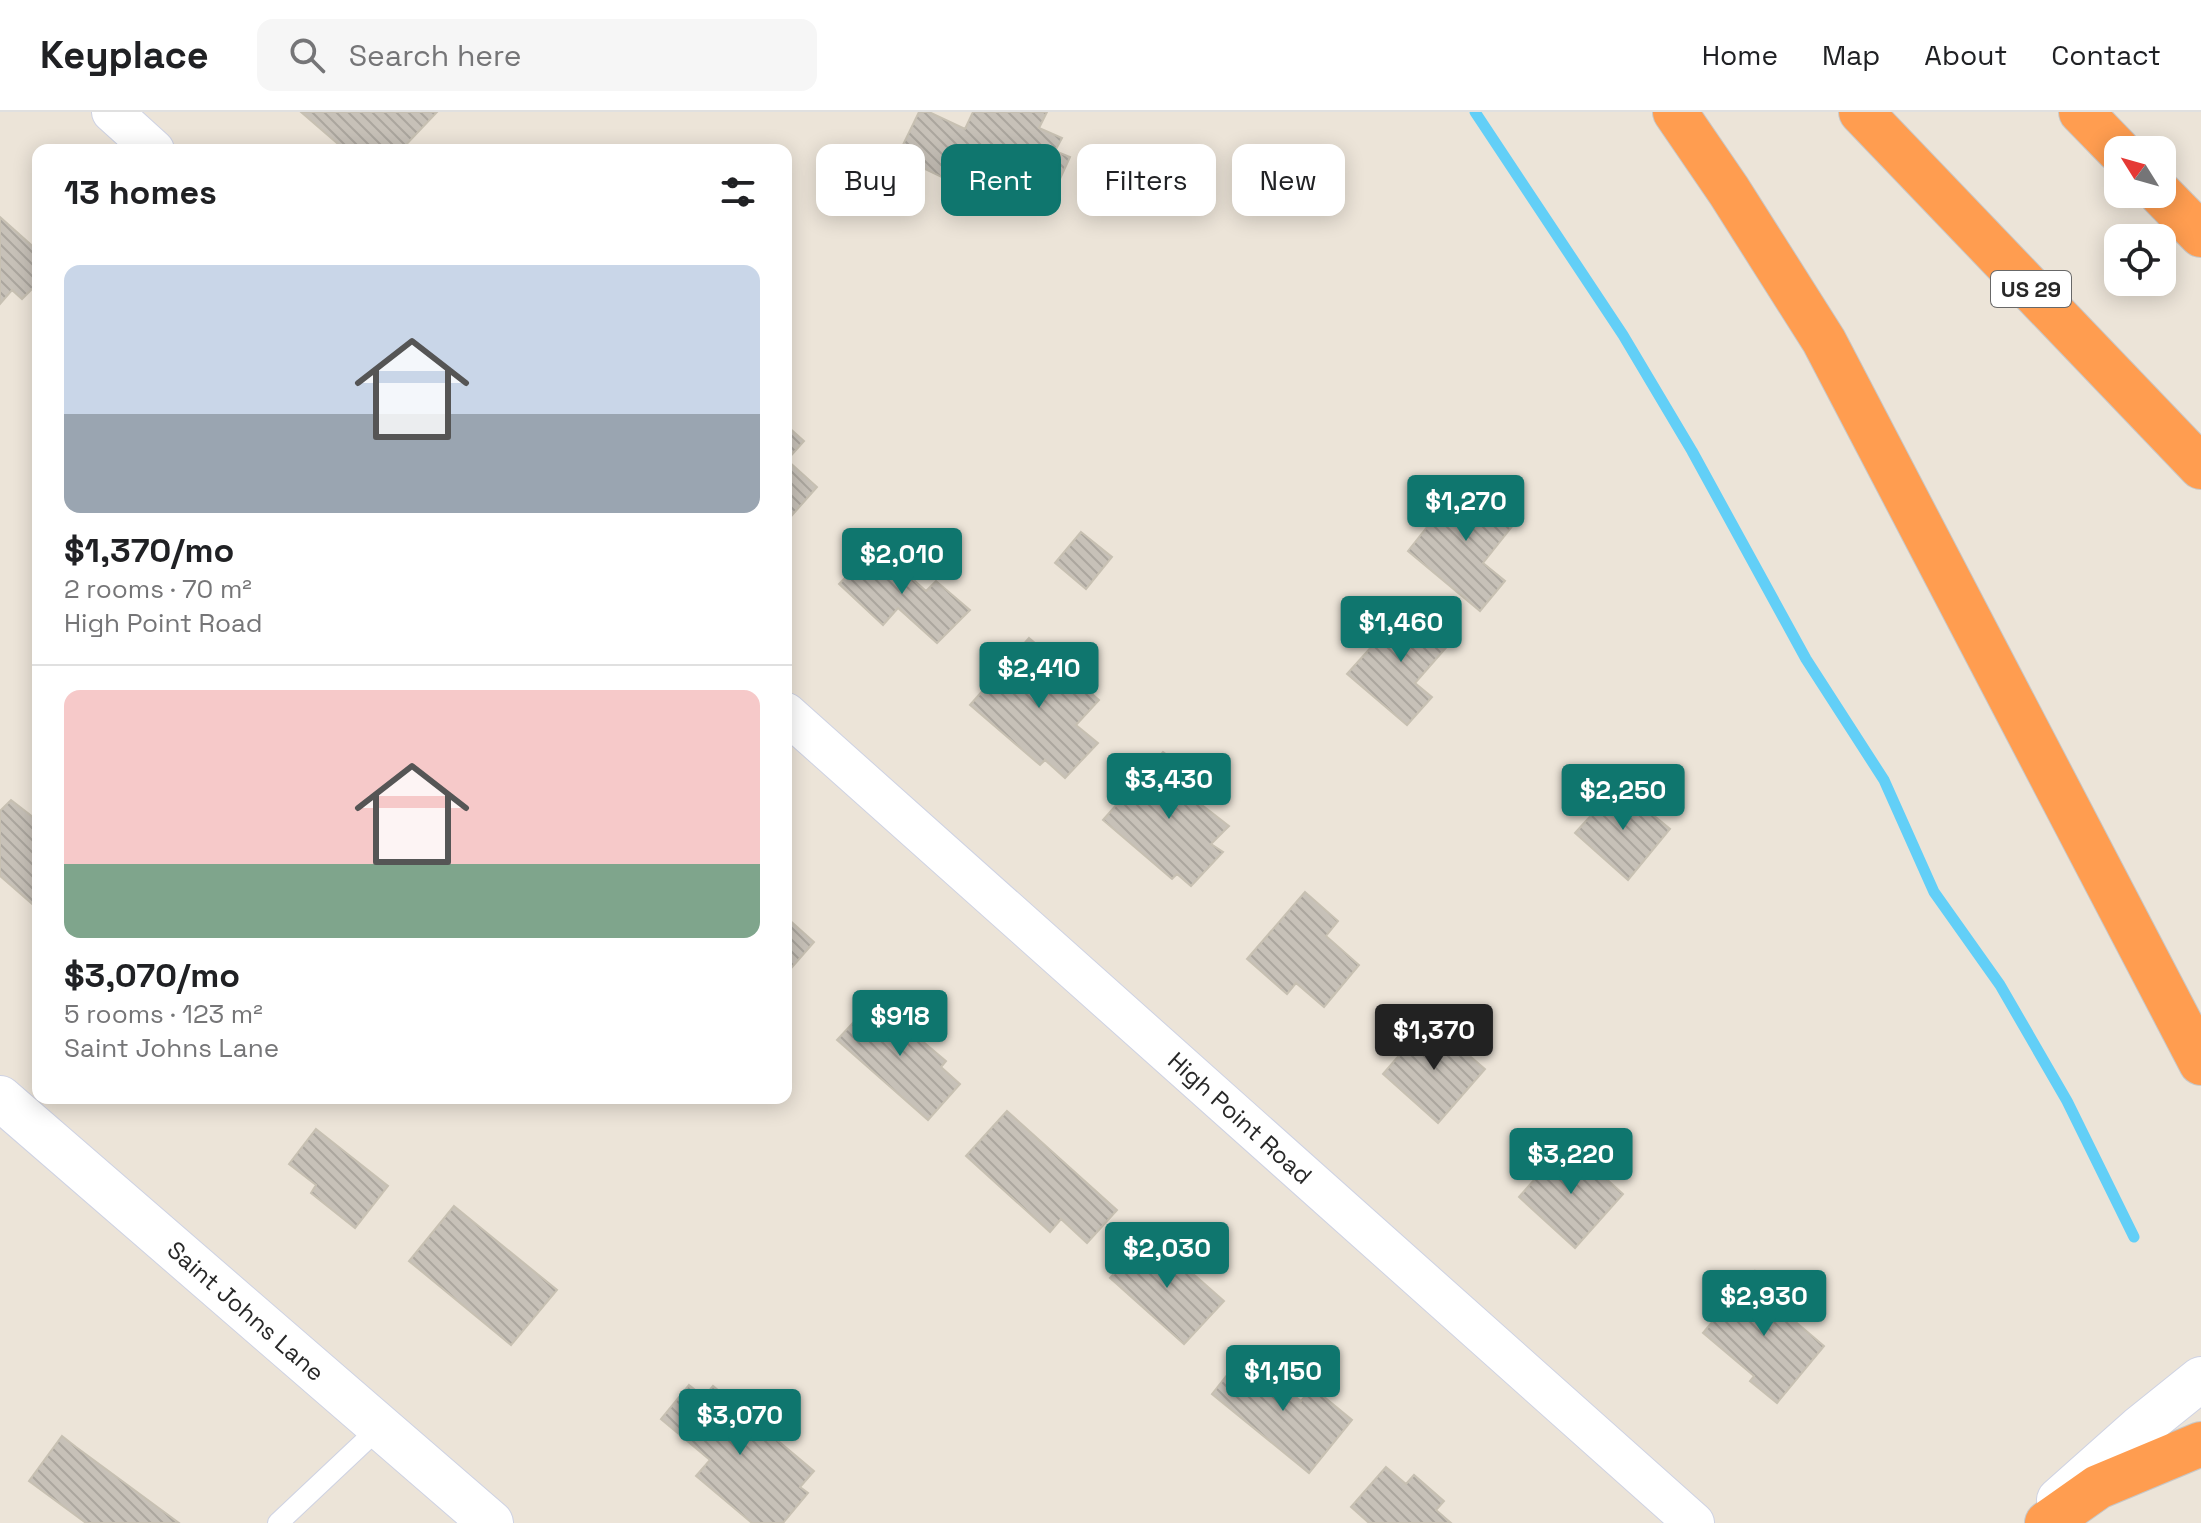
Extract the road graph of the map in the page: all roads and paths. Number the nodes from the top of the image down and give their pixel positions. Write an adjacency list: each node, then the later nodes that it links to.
1 (112, 112): 6 (street)
2 (1675, 112): 11 (highway)
3 (1861, 112): 9 (highway, US 29)
4 (2081, 112): 5 (highway)
5 (2104, 136)
6 (147, 144)
7 (2175, 208): 8 (highway)
8 (2201, 235)
9 (2201, 467)
10 (792, 718): 18 (street, High Point Road)
11 (2201, 1063)
12 (0, 1098): 14 (street, Saint Johns Lane)
13 (2201, 1379): 19 (street)
14 (380, 1427): 16 (lane); 17 (street, Saint Johns Lane)
15 (2201, 1444): 20 (highway)
16 (278, 1523)
17 (491, 1523)
18 (1694, 1523)
19 (2033, 1523)
20 (2047, 1523)

